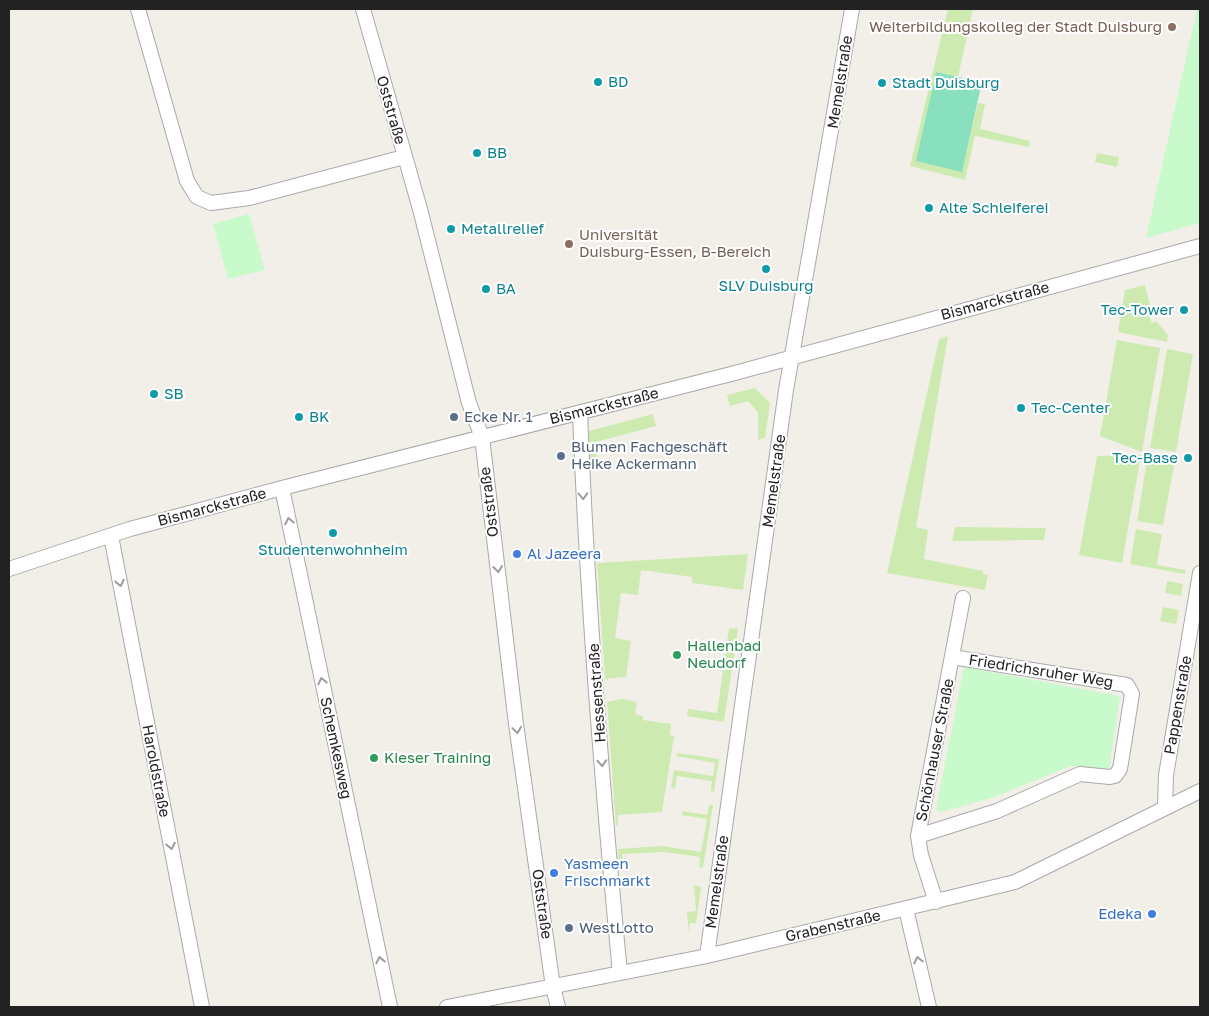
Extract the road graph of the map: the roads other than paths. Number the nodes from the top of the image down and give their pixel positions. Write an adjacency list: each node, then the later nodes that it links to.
1 (138, 9): 4 (street)
2 (363, 9): 4 (street, Oststraße)
3 (852, 9): 6 (street, Memelstraße)
4 (404, 157): 8 (street, Oststraße)
5 (1200, 246): 6 (street, Bismarckstraße)
6 (792, 356): 7 (street, Bismarckstraße); 20 (street, Memelstraße)
7 (580, 412): 8 (street, Bismarckstraße); 21 (street, Hessenstraße, one-way to 21)
8 (482, 437): 9 (street, Bismarckstraße); 22 (street, Oststraße, one-way to 22)
9 (282, 488): 10 (street, Bismarckstraße); 24 (street, Schemkesweg, one-way to 9)
10 (111, 536): 11 (street, Bismarckstraße); 23 (street, Haroldstraße, one-way to 23)
11 (9, 569)
12 (1200, 573): 16 (street, Pappenstraße)
13 (963, 598): 14 (street, Schönhauser Straße)
14 (952, 657): 17 (street, Schönhauser Straße); 17 (street, Friedrichsruher Weg)
15 (1200, 791): 16 (street, Grabenstraße)
16 (1165, 807): 18 (street, Grabenstraße)
17 (918, 836): 18 (street, Schönhauser Straße)
18 (936, 902): 19 (street, Grabenstraße)
19 (906, 909): 20 (street, Grabenstraße); 27 (street, one-way to 19)
20 (707, 956): 21 (street, Grabenstraße)
21 (620, 973): 22 (street, Grabenstraße)
22 (553, 987): 25 (street, Grabenstraße); 26 (street, Oststraße)
23 (202, 1007)
24 (390, 1007)
25 (447, 1007)
26 (558, 1007)
27 (929, 1007)

